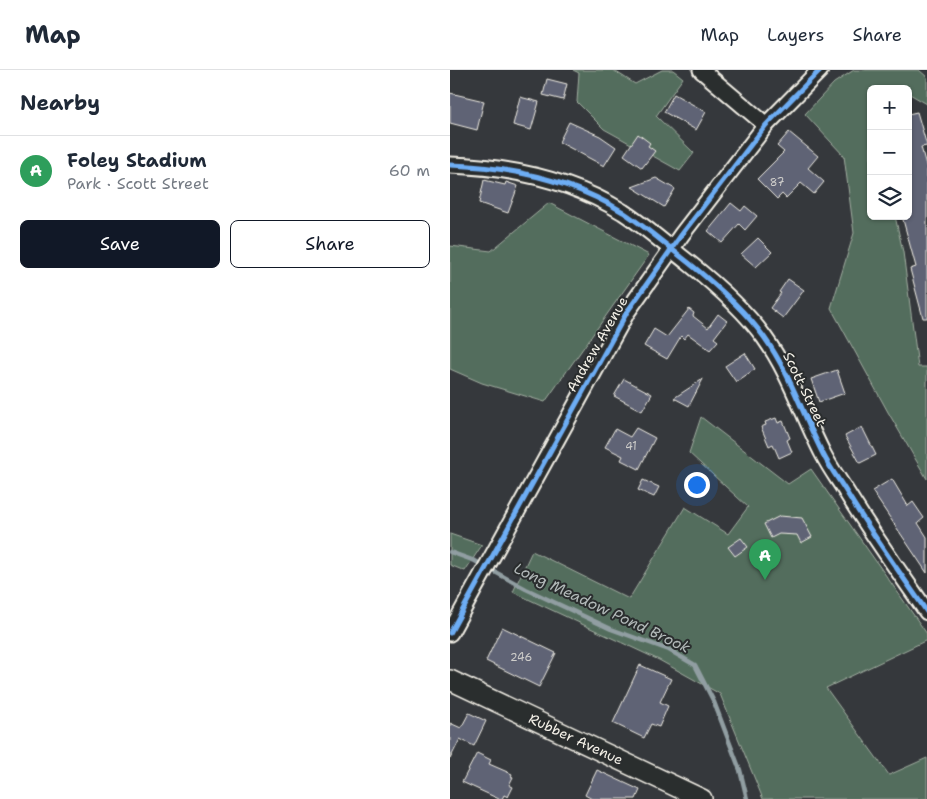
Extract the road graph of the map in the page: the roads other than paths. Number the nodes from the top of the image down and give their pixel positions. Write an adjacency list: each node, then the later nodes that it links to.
1 (701, 70): 3 (street)
2 (820, 70): 3 (street, Andrew Avenue)
3 (766, 126): 5 (street, Andrew Avenue)
4 (450, 165): 5 (street, Scott Street)
5 (672, 249): 6 (street, Scott Street); 7 (street, Andrew Avenue)
6 (927, 612)
7 (450, 633)
8 (450, 680): 9 (street, Rubber Avenue)
9 (702, 799)

